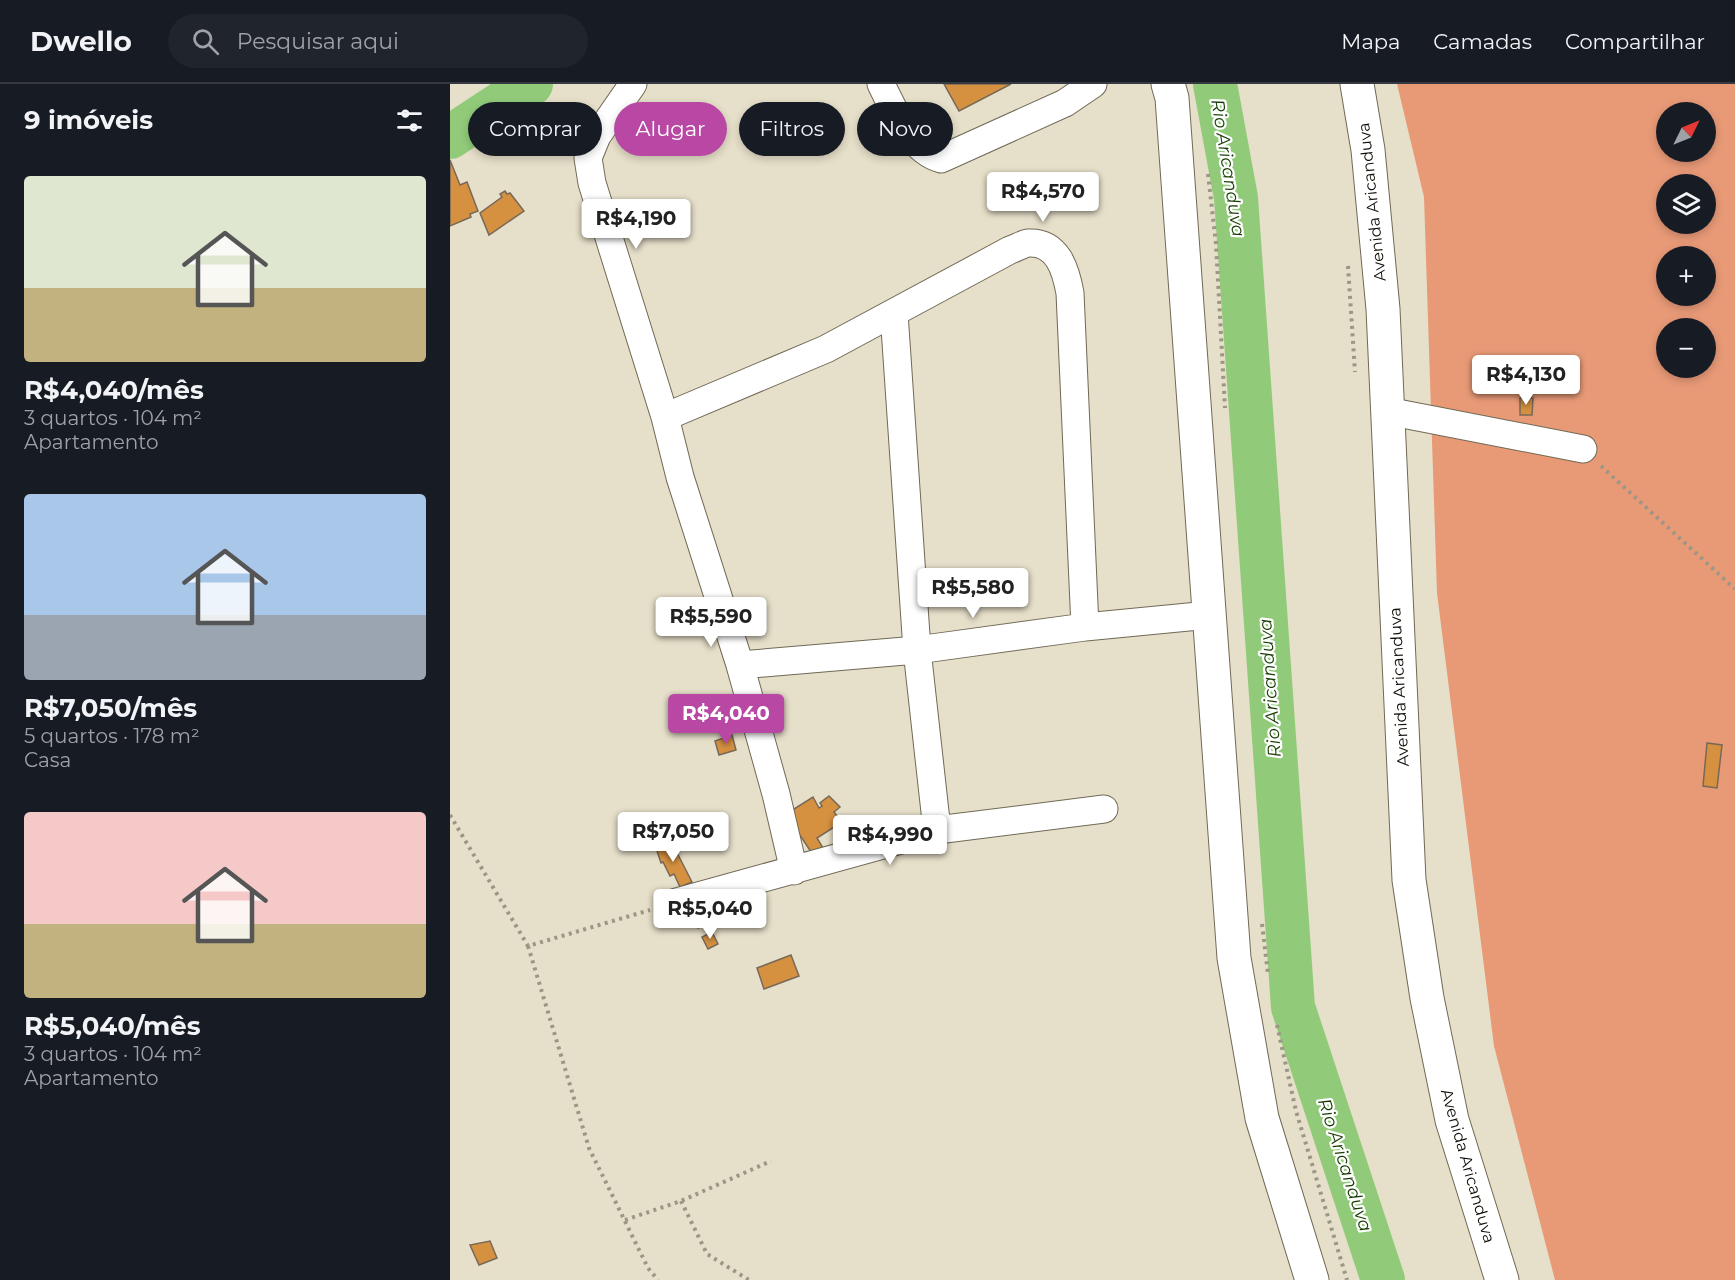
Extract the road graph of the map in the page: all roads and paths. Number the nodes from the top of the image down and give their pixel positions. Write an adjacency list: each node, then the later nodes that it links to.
1 (633, 84): 10 (street)
2 (881, 84): 3 (street)
3 (1093, 84)
4 (1168, 84): 13 (highway)
5 (1357, 84): 8 (highway, Avenida Aricanduva)
6 (1207, 163): 9 (path)
7 (894, 313): 10 (street); 14 (street); 15 (street)
8 (1387, 411): 11 (street); 33 (highway, Avenida Aricanduva)
9 (1226, 415)
10 (665, 417): 16 (street)
11 (1583, 449): 12 (path)
12 (1735, 590)
13 (1209, 615): 14 (street); 31 (highway)
14 (1085, 627): 15 (street)
15 (917, 650): 16 (street); 19 (street)
16 (740, 665): 20 (street)
17 (1104, 809): 19 (street)
18 (450, 815): 23 (path)
19 (937, 830): 20 (street)
20 (794, 871): 21 (street)
21 (673, 903): 23 (path)
22 (1261, 914): 24 (path)
23 (528, 946): 28 (path)
24 (1268, 980)
25 (1276, 1022): 32 (path)
26 (771, 1161): 27 (path)
27 (681, 1201): 28 (path); 30 (path)
28 (625, 1220): 29 (path)
29 (658, 1280)
30 (749, 1280)
31 (1312, 1280)
32 (1347, 1280)
33 (1502, 1280)

